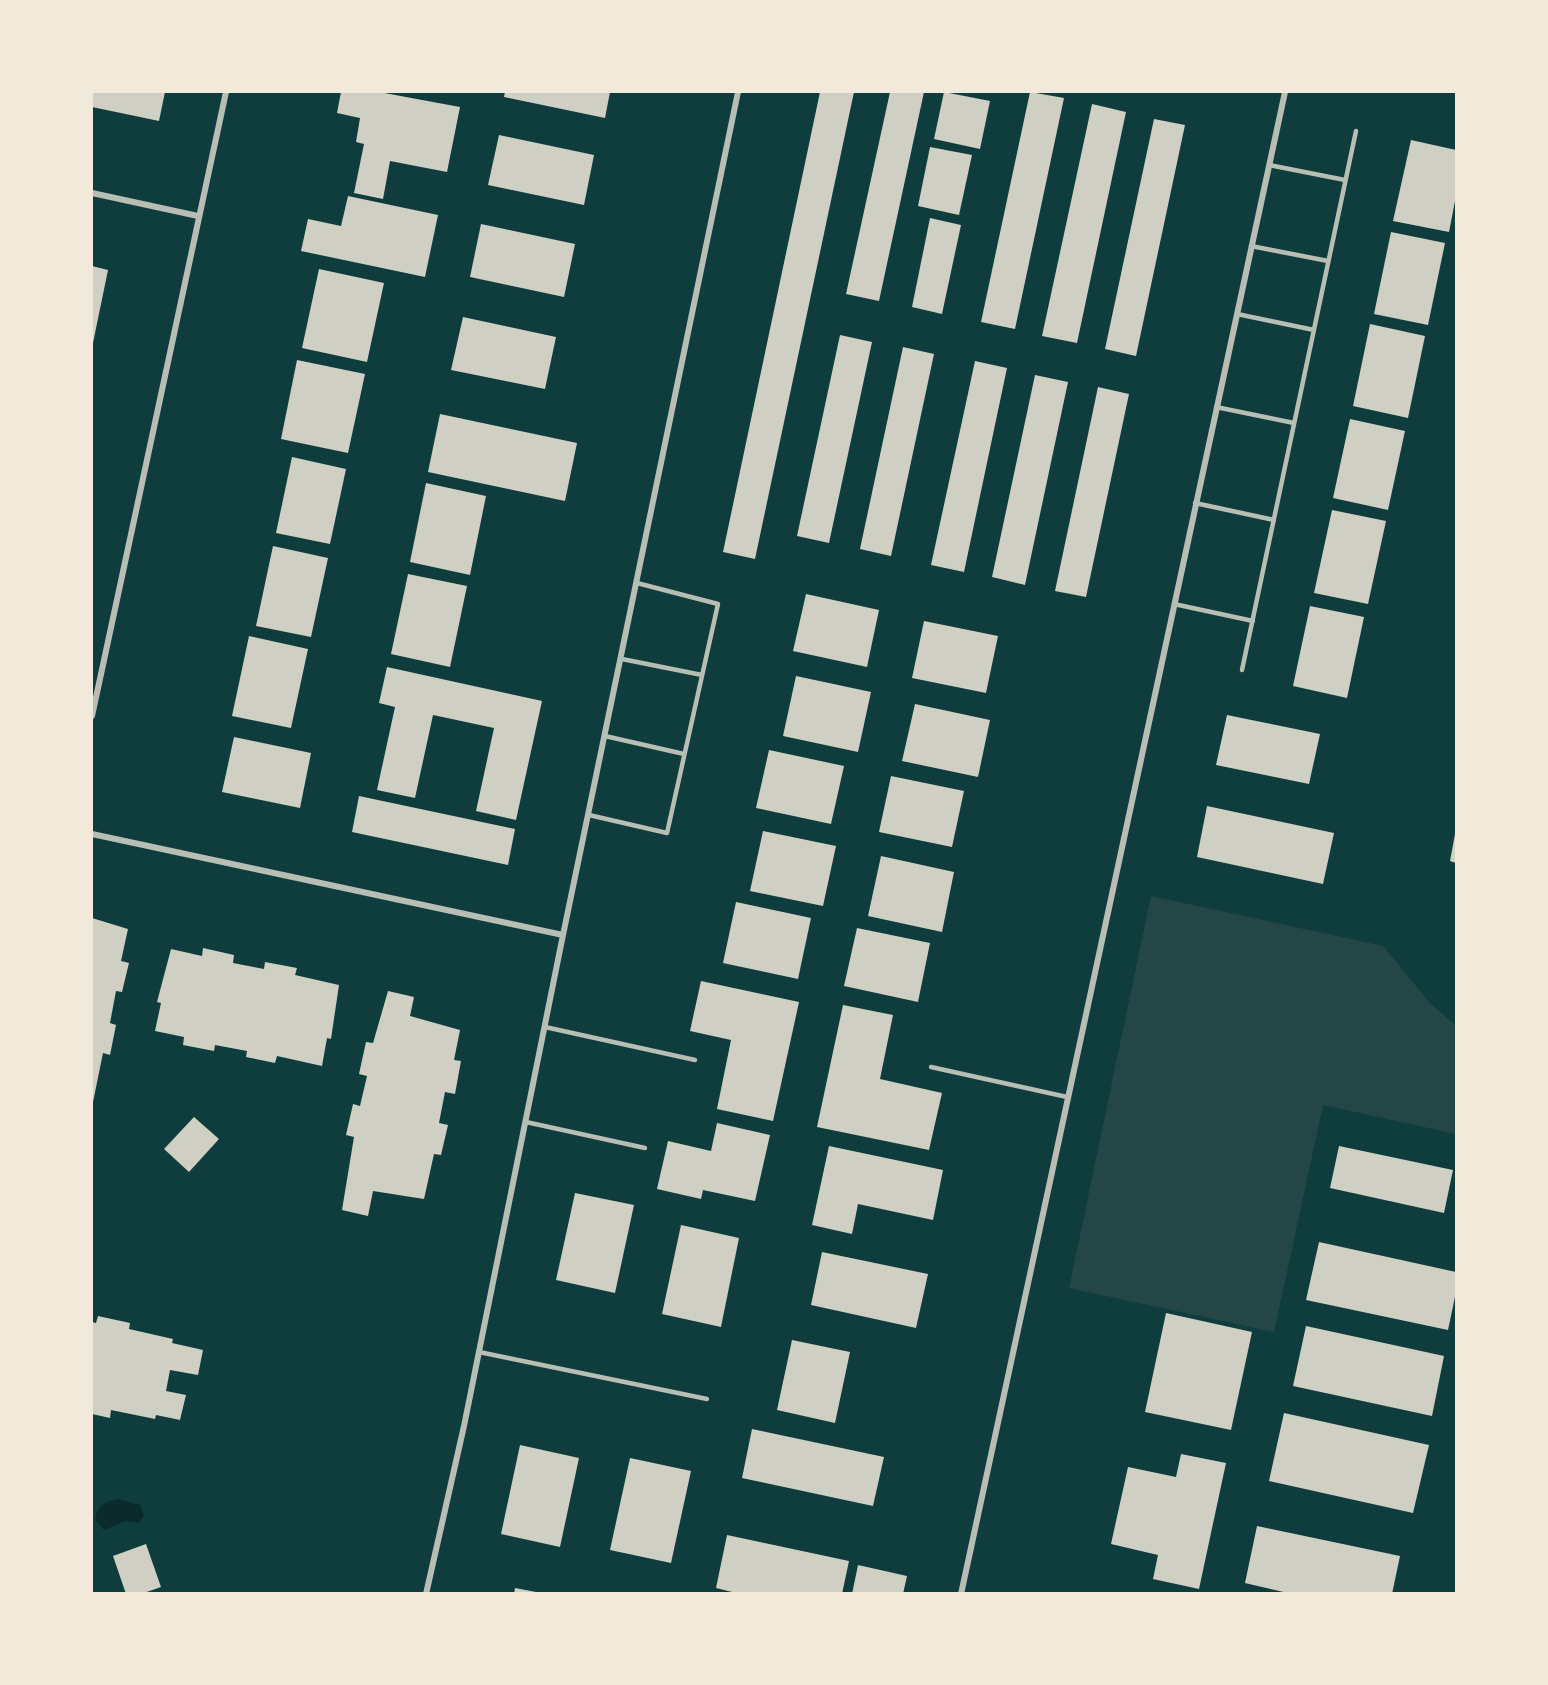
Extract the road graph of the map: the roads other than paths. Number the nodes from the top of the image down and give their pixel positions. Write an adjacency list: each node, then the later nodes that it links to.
1 (226, 92): 8 (street)
2 (738, 92): 17 (street)
3 (1285, 92): 5 (street)
4 (1356, 131): 6 (lane)
5 (1269, 165): 6 (lane); 9 (street)
6 (1345, 180): 10 (lane)
7 (92, 193): 8 (street)
8 (198, 216): 23 (street)
9 (1251, 246): 10 (lane); 11 (street)
10 (1328, 261): 12 (lane)
11 (1237, 314): 12 (lane); 13 (street)
12 (1314, 330): 14 (lane)
13 (1216, 407): 14 (lane); 15 (street)
14 (1294, 423): 16 (lane)
15 (1195, 503): 16 (lane); 18 (street)
16 (1274, 520): 19 (lane)
17 (637, 583): 20 (street); 22 (lane)
18 (1174, 604): 19 (lane); 32 (street)
19 (1253, 621): 21 (lane)
20 (622, 658): 22 (lane); 24 (street)
21 (1242, 670)
22 (702, 675): 25 (lane)
23 (92, 716)
24 (605, 736): 25 (lane); 26 (street)
25 (684, 754): 26 (lane)
26 (589, 816): 28 (street)
27 (92, 834): 28 (street)
28 (563, 935): 29 (street)
29 (545, 1027): 30 (lane); 33 (street)
30 (695, 1060)
31 (931, 1067): 32 (lane)
32 (1067, 1097): 38 (street)
33 (526, 1122): 34 (lane); 35 (street)
34 (645, 1148)
35 (479, 1352): 36 (lane); 37 (street)
36 (707, 1399)
37 (426, 1593)
38 (961, 1593)

